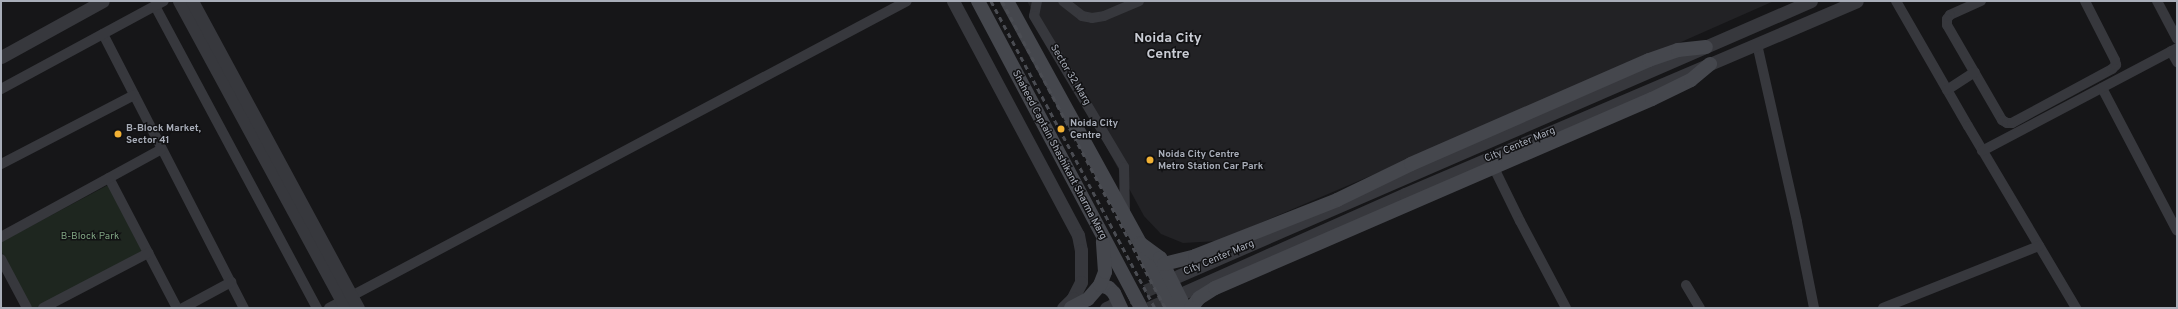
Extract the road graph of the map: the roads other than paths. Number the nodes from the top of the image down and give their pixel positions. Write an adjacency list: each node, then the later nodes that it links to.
1 (103, 1): 23 (street)
2 (179, 1): 50 (street)
3 (192, 1): 50 (street)
4 (907, 1): 50 (street)
5 (953, 1): 60 (street)
6 (978, 1): 38 (main road, Shaheed Captain Shashikant Sharma Marg)
7 (1007, 1): 36 (main road)
8 (1037, 1): 36 (street, Sector 32 Marg)
9 (1063, 1): 10 (street)
10 (1138, 1)
11 (1811, 1): 21 (street, City Center Marg)
12 (1857, 1): 20 (street, City Center Marg)
13 (1896, 1): 29 (street)
14 (1981, 1): 26 (street)
15 (2085, 1): 26 (street)
16 (2157, 1): 19 (street)
17 (160, 3): 18 (street); 57 (street)
18 (103, 34): 28 (street); 30 (street)
19 (2177, 39)
20 (1757, 44): 25 (street, City Center Marg); 68 (street)
21 (1706, 47): 44 (main road); 45 (street, City Center Marg)
22 (2174, 50): 24 (street); 27 (street)
23 (1, 57)
24 (2177, 62)
25 (1710, 64): 34 (main road); 49 (street, City Center Marg)
26 (1975, 72): 29 (street)
27 (2102, 88): 32 (street); 37 (street)
28 (1, 89)
29 (1947, 90): 32 (street)
30 (134, 94): 31 (street); 33 (street)
31 (162, 149): 35 (street); 46 (street)
32 (1982, 151): 41 (street)
33 (1, 164)
34 (1494, 168): 65 (main road); 66 (street)
35 (110, 178): 39 (street); 42 (street)
36 (1125, 217): 40 (main road)
37 (2177, 231)
38 (1102, 235): 47 (main road); 62 (main road, Shaheed Captain Shashikant Sharma Marg)
39 (1, 237)
40 (1140, 243): 44 (main road); 63 (main road)
41 (2039, 246): 69 (street); 70 (street)
42 (148, 253): 53 (street); 54 (street)
43 (1, 260): 52 (street)
44 (1164, 264): 64 (main road)
45 (1178, 276)
46 (231, 282): 55 (street); 56 (street)
47 (1100, 285): 51 (main road); 61 (main road)
48 (1686, 285): 67 (street)
49 (1185, 292)
50 (347, 302): 58 (street); 59 (street)
51 (1113, 307)
52 (27, 308)
53 (43, 308)
54 (176, 308)
55 (183, 308)
56 (244, 308)
57 (317, 308)
58 (329, 308)
59 (358, 308)
60 (1063, 308)
61 (1071, 308)
62 (1141, 308)
63 (1171, 308)
64 (1185, 308)
65 (1191, 308)
66 (1566, 308)
67 (1700, 308)
68 (1814, 308)
69 (1883, 308)
70 (2076, 308)

